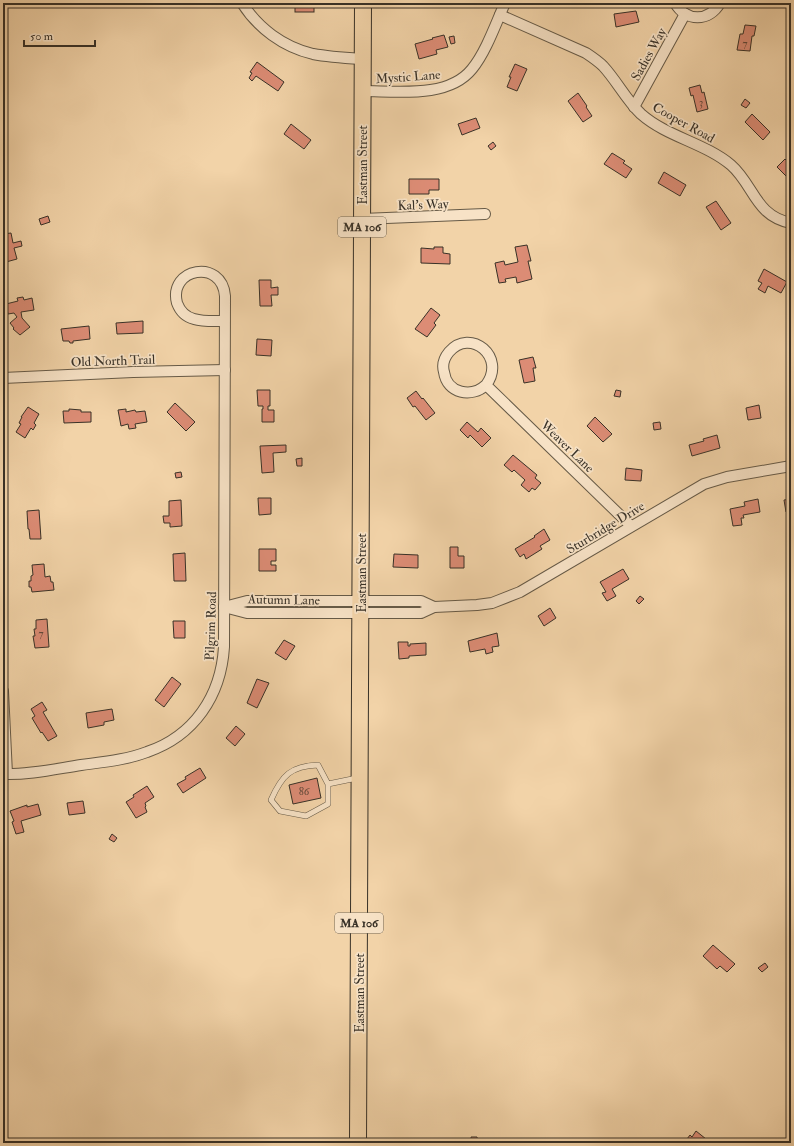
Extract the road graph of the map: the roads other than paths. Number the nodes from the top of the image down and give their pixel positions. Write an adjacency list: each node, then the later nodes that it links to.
1 (242, 3): 8 (street)
2 (363, 3): 8 (main road, Eastman Street / MA 106)
3 (505, 3): 7 (street, Mystic Lane)
4 (675, 3): 6 (street)
5 (720, 3): 6 (street)
6 (685, 14): 10 (street, Sadies Way)
7 (500, 15): 9 (street, Mystic Lane); 10 (street, Cooper Road)
8 (362, 59): 9 (main road, Eastman Street / MA 106)
9 (362, 91): 12 (main road, Eastman Street / MA 106)
10 (634, 107): 13 (street, Cooper Road)
11 (485, 214): 12 (street, Kal's Way)
12 (362, 219): 21 (main road, Eastman Street / MA 106)
13 (791, 223)
14 (225, 321): 14 (street, Pilgrim Road); 15 (street, Pilgrim Road)
15 (225, 370): 16 (street, Old North Trail); 20 (street, Pilgrim Road)
16 (3, 378)
17 (486, 385): 17 (street); 19 (street, Weaver Lane)
18 (791, 466): 19 (street, Sturbridge Drive)
19 (631, 526): 21 (street, Sturbridge Drive)
20 (224, 607): 21 (street, Autumn Lane); 23 (street, Pilgrim Road)
21 (360, 607): 24 (main road, Eastman Street / MA 106)
22 (3, 691): 23 (street)
23 (5, 774)
24 (360, 778): 25 (lane); 26 (main road, Eastman Street / MA 106)
25 (328, 784): 25 (lane)
26 (358, 1143)

